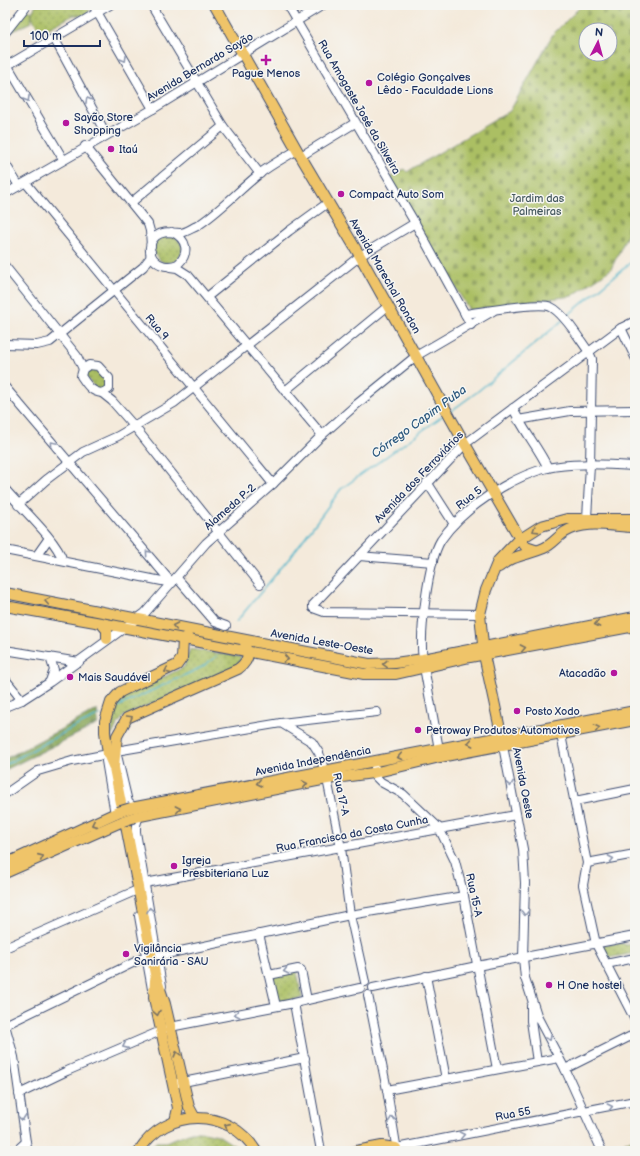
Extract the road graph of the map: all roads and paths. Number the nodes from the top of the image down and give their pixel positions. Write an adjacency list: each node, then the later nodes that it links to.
1 (27, 5): 10 (street)
2 (93, 5): 8 (street)
3 (110, 5): 8 (street)
4 (151, 5): 14 (street)
5 (215, 5): 12 (main road, Avenida Marechal Rondon)
6 (287, 5): 9 (street, Rua Amogaste José da Silveira)
7 (323, 5): 9 (street, Avenida Bernardo Sayão)
8 (98, 13): 11 (street); 15 (street, one-way to 15)
9 (296, 21): 12 (street, Avenida Bernardo Sayão); 16 (street, Rua Amogaste José da Silveira)
10 (5, 33)
11 (54, 38): 13 (street); 18 (street, one-way to 11)
12 (242, 54): 14 (street, Avenida Bernardo Sayão); 20 (main road, Avenida Marechal Rondon)
13 (6, 63): 21 (street, one-way to 21)
14 (197, 82): 15 (street, Avenida Bernardo Sayão); 17 (street)
15 (153, 109): 18 (street, Avenida Bernardo Sayão)
16 (355, 123): 20 (street); 28 (street, Rua Amogaste José da Silveira)
17 (223, 126): 23 (street); 26 (street)
18 (106, 134): 19 (street, Avenida Bernardo Sayão)
19 (85, 146): 21 (street, Avenida Bernardo Sayão); 26 (street)
20 (299, 153): 23 (street); 27 (main road, Avenida Marechal Rondon)
21 (63, 160): 24 (street, Avenida Bernardo Sayão)
22 (5, 163): 24 (street, Rua 9)
23 (260, 174): 30 (street)
24 (22, 185): 25 (street, Avenida Bernardo Sayão); 39 (street, Rua 9)
25 (5, 194)
26 (132, 202): 29 (street)
27 (329, 202): 34 (main road, Avenida Marechal Rondon); 40 (street)
28 (415, 223): 34 (street); 43 (street, Rua Amogaste José da Silveira)
29 (148, 224): 31 (street); 32 (street)
30 (197, 225): 31 (street); 33 (street)
31 (169, 232): 32 (street); 33 (street)
32 (151, 249): 36 (street); 37 (street)
33 (185, 252): 36 (street); 38 (street)
34 (360, 256): 41 (main road, Avenida Marechal Rondon); 49 (street)
35 (5, 266): 47 (street)
36 (164, 266): 37 (street); 38 (street)
37 (143, 267): 39 (street)
38 (188, 275): 40 (street)
39 (114, 292): 47 (street); 55 (street, Rua 9)
40 (207, 297): 49 (street)
41 (388, 306): 51 (main road, Avenida Marechal Rondon); 56 (street)
42 (493, 311): 43 (street); 45 (street, Alameda P-2); 50 (street)
43 (466, 314): 45 (street, Rua Amogaste José da Silveira)
44 (635, 321): 46 (street, Avenida dos Ferroviários)
45 (471, 325): 51 (street, Alameda P-2)
46 (621, 328): 50 (street, Avenida dos Ferroviários); 52 (street)
47 (59, 334): 48 (street); 53 (street)
48 (5, 344)
49 (247, 345): 55 (street); 56 (street)
50 (589, 352): 58 (street, Avenida dos Ferroviários); 60 (street)
51 (416, 356): 63 (street, Alameda P-2); 64 (main road, Avenida Marechal Rondon)
52 (635, 357)
53 (86, 367): 57 (street); 57 (street)
54 (5, 388): 65 (street, one-way to 54)
55 (194, 388): 62 (street); 70 (street, Rua 9)
56 (285, 390): 63 (street)
57 (105, 391): 62 (street)
58 (513, 408): 61 (street); 64 (street, Avenida dos Ferroviários)
59 (635, 410): 60 (street)
60 (591, 411): 61 (street); 66 (street)
61 (518, 420): 68 (street)
62 (134, 426): 65 (street); 79 (street)
63 (322, 435): 70 (street, Alameda P-2)
64 (465, 444): 69 (street, Avenida dos Ferroviários); 72 (main road, Avenida Marechal Rondon)
65 (68, 462): 73 (street); 90 (street, one-way to 65)
66 (590, 465): 67 (street, Rua 5); 68 (street, Rua 5); 74 (street)
67 (635, 466)
68 (548, 468): 72 (street, Rua 5)
69 (427, 482): 76 (street); 86 (street, Avenida dos Ferroviários)
70 (273, 484): 79 (street, Alameda P-2)
71 (5, 489): 73 (street)
72 (494, 492): 76 (street, Rua 5); 82 (main road, Avenida Marechal Rondon)
73 (18, 505): 81 (street)
74 (587, 518): 75 (main road, Avenida Oeste); 77 (main road, Avenida Oeste)
75 (635, 519)
76 (454, 524): 88 (street, Rua 5)
77 (551, 524): 80 (main road); 82 (main road, Avenida Oeste, one-way to 82)
78 (635, 527): 80 (main road, Avenida Oeste)
79 (219, 532): 90 (street, Alameda P-2); 91 (street)
80 (559, 537): 84 (main road, Avenida Oeste)
81 (49, 538): 85 (street); 87 (street)
82 (520, 539): 84 (main road); 89 (main road, Avenida Oeste)
83 (5, 550): 85 (street)
84 (535, 550): 89 (main road, Avenida Oeste)
85 (36, 556): 87 (street)
86 (359, 556): 88 (street); 94 (street, Avenida dos Ferroviários)
87 (63, 561): 90 (street)
88 (433, 562): 94 (street, Rua 5)
89 (494, 572): 95 (main road, Avenida Oeste)
90 (175, 580): 97 (street, Alameda P-2); 99 (street)
91 (260, 584)
92 (5, 593): 97 (main road, Avenida Leste-Oeste, one-way to 92)
93 (5, 606): 98 (main road, Avenida Leste-Oeste)
94 (424, 613): 95 (street); 111 (street, Rua 5)
95 (480, 614): 107 (main road, Avenida Oeste)
96 (635, 617): 107 (main road, Avenida Leste-Oeste, one-way to 107)
97 (138, 619): 101 (street, Alameda P-2); 102 (main road, Avenida Leste-Oeste, one-way to 97)
98 (101, 623): 101 (main road, Avenida Leste-Oeste); 103 (main road)
99 (226, 626)
100 (635, 626): 107 (main road, Avenida Leste-Oeste, one-way to 100)
101 (125, 628): 103 (street, Alameda P-2); 104 (main road, Avenida Leste-Oeste)
102 (221, 635): 104 (main road); 105 (main road, Avenida Leste-Oeste)
103 (107, 639): 110 (street, Alameda P-2)
104 (183, 639): 108 (main road, Avenida Leste-Oeste); 122 (main road, one-way to 122)
105 (240, 639): 108 (main road); 111 (main road, Avenida Leste-Oeste, one-way to 105)
106 (5, 650): 109 (street)
107 (484, 651): 111 (main road, Avenida Leste-Oeste); 121 (main road, Avenida Oeste)
108 (248, 652): 111 (main road, Avenida Leste-Oeste, one-way to 111); 122 (main road, one-way to 108)
109 (50, 657): 110 (street); 113 (street)
110 (79, 662): 113 (street, Alameda P-2)
111 (424, 663): 123 (street, Rua 5)
112 (5, 679): 114 (street)
113 (50, 682): 114 (street, Alameda P-2)
114 (22, 700): 115 (street, Alameda P-2)
115 (5, 707)
116 (635, 710): 121 (main road, Avenida Independência)
117 (377, 712): 119 (street)
118 (635, 720): 120 (main road, Avenida Independência, one-way to 118)
119 (281, 722): 122 (street); 126 (street, Rua 17-A)
120 (561, 735): 121 (main road, Avenida Independência); 129 (street)
121 (502, 741): 123 (main road, Avenida Independência); 131 (street, Avenida Oeste, one-way to 131)
122 (112, 753): 128 (street); 130 (street); 132 (main road); 132 (street)
123 (439, 753): 124 (main road, Avenida Independência, one-way to 124); 125 (main road, Avenida Independência)
124 (379, 760): 125 (street); 126 (main road, Avenida Independência)
125 (373, 772): 126 (main road, Avenida Independência); 133 (street, Rua 15-A)
126 (326, 775): 130 (main road, Avenida Independência); 134 (street, Rua 17-A)
127 (635, 789): 129 (street)
128 (5, 794)
129 (575, 801): 137 (street)
130 (135, 812): 132 (main road, Avenida Independência, bridge); 139 (street)
131 (516, 815): 133 (street, Rua Francisca da Costa Cunha); 149 (street, Avenida Oeste, one-way to 149)
132 (120, 817): 136 (main road, Avenida Independência); 140 (street); 153 (main road)
133 (439, 828): 134 (street, Rua Francisca da Costa Cunha); 141 (street, Rua 15-A)
134 (341, 848): 139 (street, Rua Francisca da Costa Cunha); 142 (street, Rua 17-A)
135 (635, 854): 137 (street, one-way to 135)
136 (11, 864): 138 (main road, Avenida Independência)
137 (587, 864): 145 (street)
138 (5, 873)
139 (145, 883): 147 (street, one-way to 139)
140 (135, 892): 146 (street); 148 (street)
141 (464, 896): 142 (street); 152 (street, Rua 15-A)
142 (350, 915): 143 (street); 156 (street, Rua 17-A)
143 (259, 934): 147 (street); 154 (street)
144 (635, 936): 145 (street)
145 (596, 944): 149 (street); 151 (street)
146 (5, 948)
147 (157, 956): 163 (street)
148 (145, 957): 159 (street); 166 (street)
149 (523, 958): 152 (street); 161 (street, Avenida Oeste)
150 (635, 958): 151 (street)
151 (606, 964): 165 (street)
152 (477, 966): 155 (street); 172 (street, Rua 15-A)
153 (155, 974): 159 (main road); 163 (main road)
154 (269, 975): 160 (street, one-way to 154); 164 (street)
155 (426, 976): 157 (street); 174 (street)
156 (363, 985): 157 (street); 158 (street); 160 (street)
157 (374, 988): 158 (street)
158 (368, 995): 177 (street)
159 (154, 998): 167 (main road, one-way to 167)
160 (307, 1000): 162 (street)
161 (531, 1001): 170 (street, Avenida Oeste, one-way to 170); 171 (street, Avenida Oeste)
162 (294, 1003): 164 (street); 169 (street)
163 (165, 1004): 167 (main road)
164 (276, 1006): 167 (street, one-way to 167)
165 (635, 1020)
166 (5, 1025): 178 (street)
167 (165, 1028): 175 (main road, one-way to 167); 176 (main road); 178 (street, one-way to 178)
168 (635, 1034): 173 (street)
169 (305, 1058): 175 (street); 191 (street)
170 (560, 1058): 171 (street); 173 (street, Avenida Oeste)
171 (537, 1062): 172 (street)
172 (497, 1069): 174 (street)
173 (565, 1069): 180 (street, Avenida Oeste)
174 (446, 1079): 177 (street)
175 (184, 1082): 176 (street); 181 (main road)
176 (173, 1084): 182 (main road)
177 (387, 1090): 185 (street, one-way to 177)
178 (20, 1094): 183 (street, one-way to 183)
179 (635, 1101): 180 (street, Rua 55, one-way to 179)
180 (584, 1112): 185 (street, Rua 55, one-way to 180); 193 (street, Avenida Oeste)
181 (195, 1118): 182 (main road); 190 (main road, one-way to 181)
182 (175, 1121): 189 (main road)
183 (26, 1142): 187 (street); 188 (street)
184 (5, 1150): 186 (main road)
185 (395, 1150): 192 (main road)
186 (11, 1151)
187 (16, 1151)
188 (28, 1151)
189 (139, 1151)
190 (256, 1151)
191 (321, 1151)
192 (356, 1151)
193 (602, 1151)

